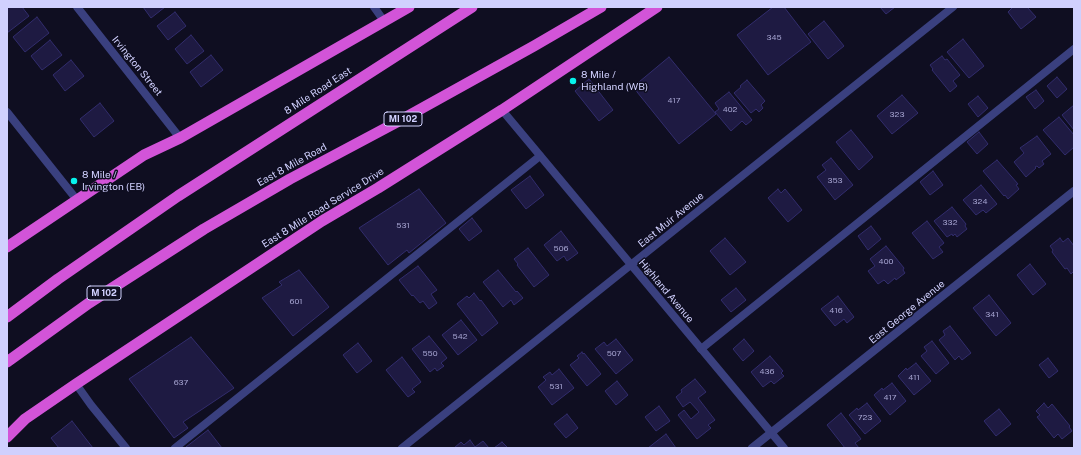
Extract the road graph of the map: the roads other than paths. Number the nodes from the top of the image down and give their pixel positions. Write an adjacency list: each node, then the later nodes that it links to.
1 (77, 7): 12 (street, Irvington Street)
2 (374, 7): 8 (street)
3 (409, 7): 8 (highway)
4 (472, 7): 19 (highway, 8 Mile Road East)
5 (601, 7): 16 (highway, East 8 Mile Road / MI 102)
6 (657, 7): 10 (highway, East 8 Mile Road Service Drive)
7 (953, 7): 18 (street, East Muir Avenue)
8 (384, 21): 12 (highway)
9 (1074, 49): 20 (street)
10 (502, 110): 13 (street, Highland Avenue); 22 (highway, East 8 Mile Road Service Drive)
11 (7, 112): 15 (street)
12 (180, 138): 15 (highway)
13 (540, 156): 18 (street, Highland Avenue); 28 (street)
14 (1074, 191): 25 (street, East George Avenue)
15 (77, 200): 17 (highway)
16 (204, 229): 21 (highway, East 8 Mile Road / M 102)
17 (7, 247)
18 (631, 266): 20 (street, Highland Avenue); 29 (street, East Muir Avenue)
19 (7, 317)
20 (701, 349): 25 (street, Highland Avenue)
21 (7, 362)
22 (76, 384): 23 (highway, East 8 Mile Road Service Drive); 27 (street)
23 (25, 419): 24 (highway); 26 (highway, East 8 Mile Road Service Drive)
24 (7, 428)
25 (771, 433): 30 (street, East George Avenue); 31 (street, Highland Avenue)
26 (7, 437)
27 (126, 448)
28 (175, 448)
29 (402, 448)
30 (752, 448)
31 (784, 448)

